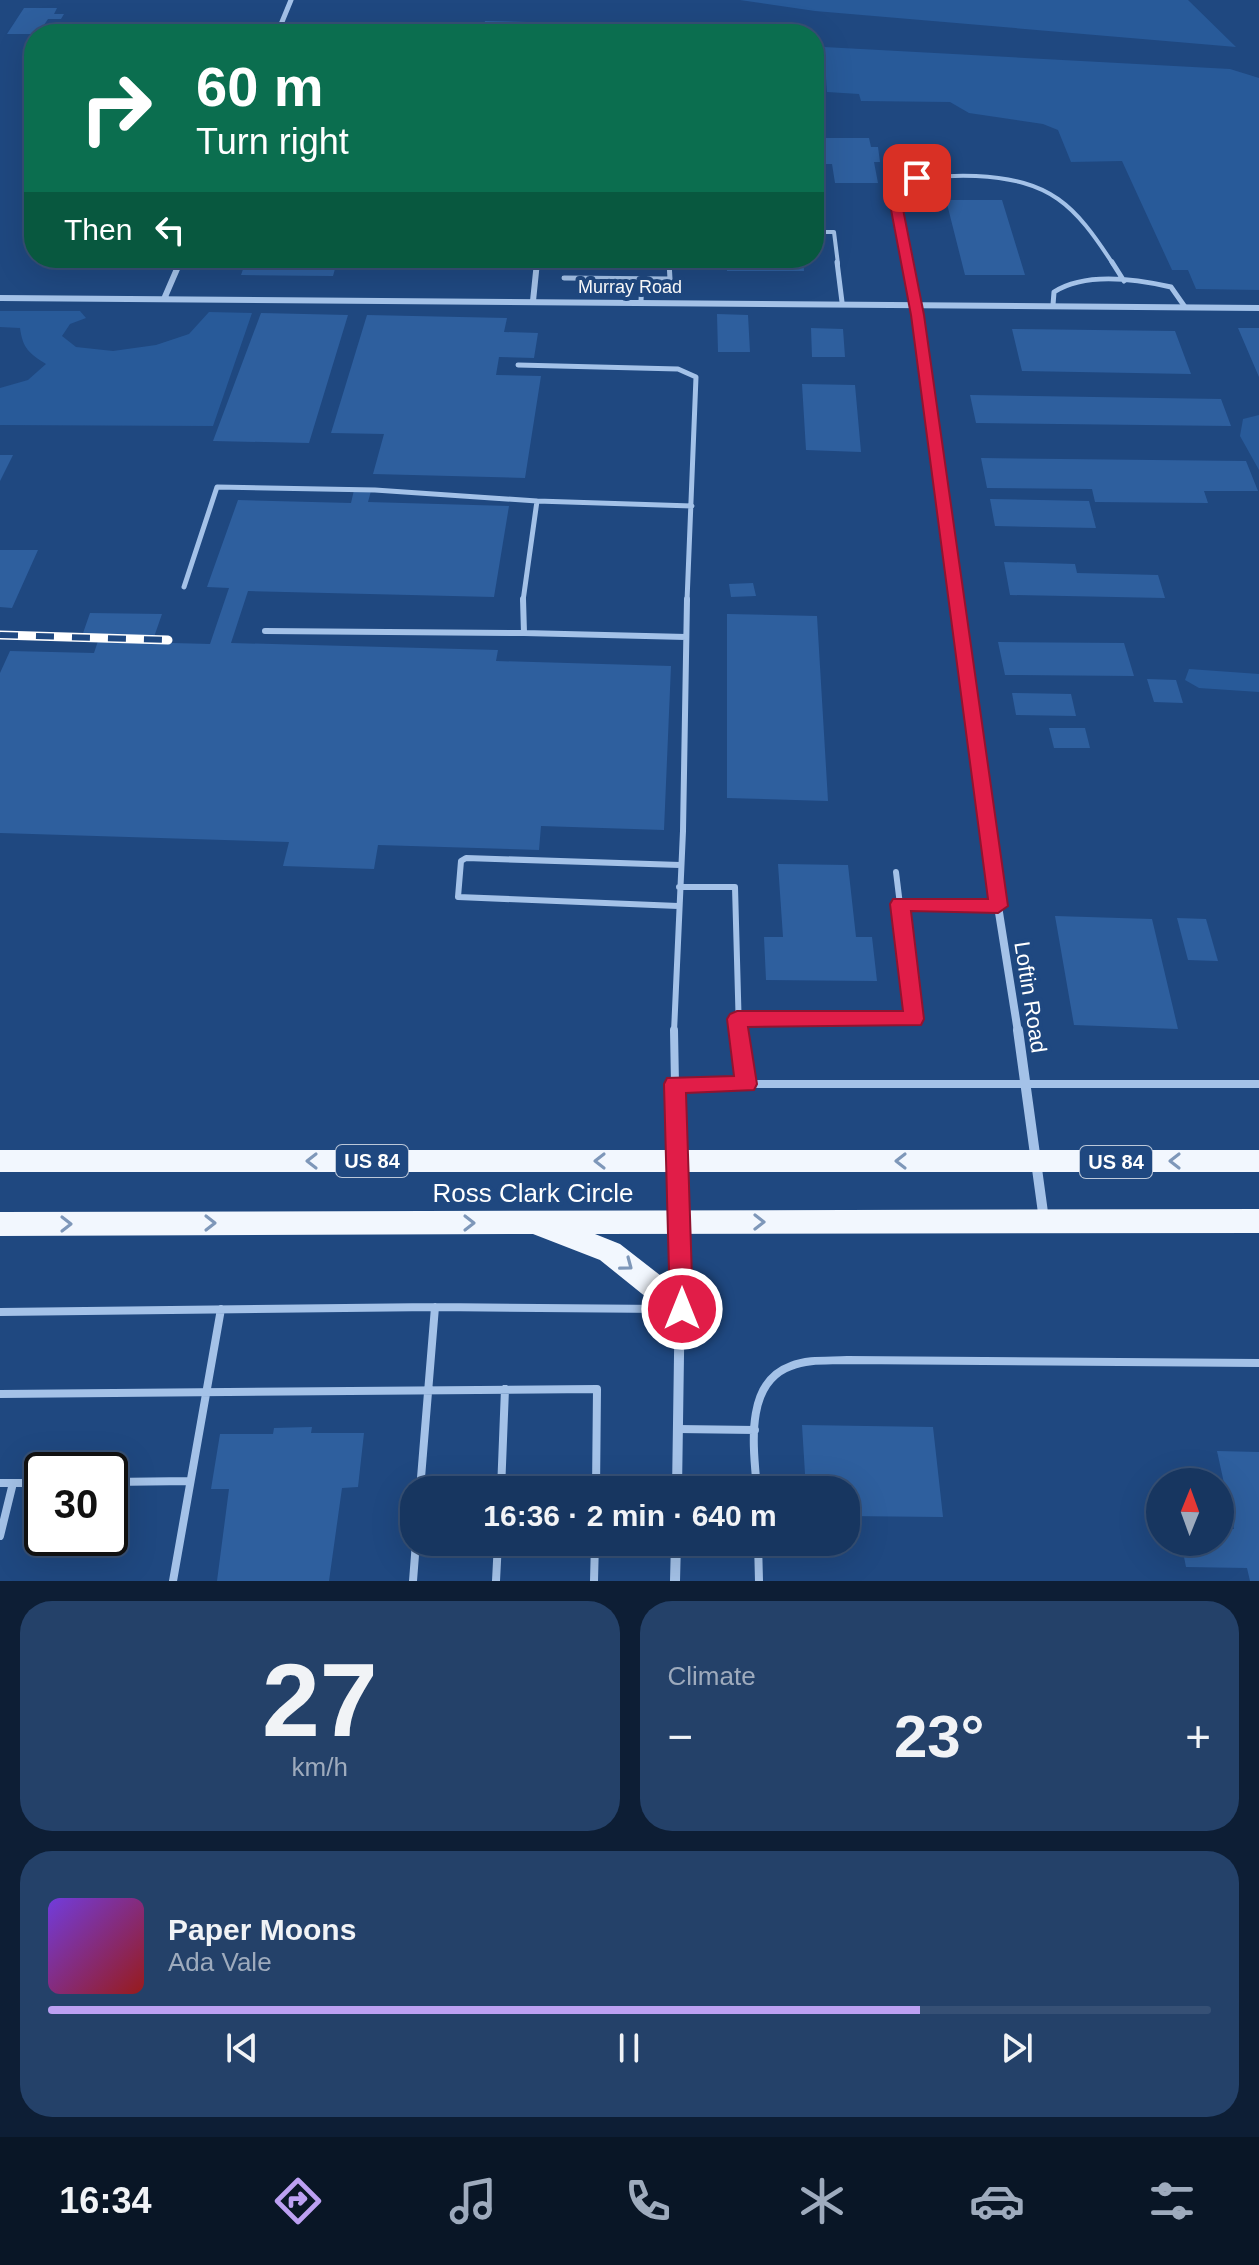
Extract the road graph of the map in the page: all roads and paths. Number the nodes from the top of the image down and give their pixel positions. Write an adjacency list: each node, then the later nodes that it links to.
1 (291, 0): 2 (street)
2 (281, 24)
3 (824, 232): 14 (lane)
4 (178, 268): 11 (street)
5 (536, 268): 12 (street)
6 (669, 268): 8 (lane)
7 (564, 278): 8 (lane)
8 (642, 279): 13 (lane)
9 (1124, 281): 15 (lane); 16 (lane); 17 (lane)
10 (0, 298): 11 (street, Murray Road)
11 (164, 299): 12 (street, Murray Road)
12 (533, 301): 13 (street, Murray Road)
13 (641, 301): 14 (street, Murray Road)
14 (842, 302): 15 (street, Murray Road)
15 (915, 303): 16 (street, Murray Road); 31 (street, Loftin Road)
16 (1053, 305): 17 (street, Murray Road)
17 (1185, 307): 18 (street, Murray Road)
18 (1259, 308)
19 (518, 365): 21 (lane)
20 (537, 501): 21 (lane); 22 (lane); 24 (lane)
21 (692, 506): 25 (lane)
22 (184, 587)
23 (265, 631): 24 (lane)
24 (524, 633): 25 (lane)
25 (686, 637): 26 (lane)
26 (680, 865): 28 (lane); 30 (lane)
27 (896, 872): 29 (lane)
28 (679, 887): 30 (lane); 32 (lane)
29 (900, 904): 31 (lane); 32 (lane)
30 (678, 906): 33 (lane)
31 (998, 906): 36 (street, Loftin Road)
32 (737, 1019): 34 (lane)
33 (675, 1084): 34 (lane); 38 (street)
34 (746, 1084): 36 (lane)
35 (1259, 1084): 36 (lane)
36 (1027, 1085): 40 (street, Loftin Road)
37 (0, 1161): 38 (highway, Ross Clark Circle / US 84, one-way to 37)
38 (678, 1161): 40 (highway, Ross Clark Circle / US 84, one-way to 38); 44 (street)
39 (1259, 1161): 40 (highway, Ross Clark Circle / US 84, one-way to 40)
40 (1034, 1162): 41 (street, Loftin Road)
41 (1044, 1221): 42 (highway, Ross Clark Circle); 44 (highway, Ross Clark Circle, one-way to 41)
42 (1258, 1221)
43 (530, 1222): 44 (highway, Ross Clark Circle); 45 (highway, Ross Clark Circle, one-way to 43); 48 (highway, one-way to 48)
44 (681, 1222): 48 (street)
45 (0, 1224)
46 (435, 1307): 47 (lane); 48 (lane); 52 (lane)
47 (221, 1309): 49 (lane); 53 (lane)
48 (682, 1309): 55 (street)
49 (0, 1312)
50 (1259, 1363): 56 (lane)
51 (505, 1389): 52 (lane); 58 (lane); 59 (lane)
52 (428, 1390): 53 (lane); 57 (lane)
53 (207, 1391): 54 (lane); 62 (lane)
54 (0, 1394)
55 (678, 1429): 56 (lane); 60 (street)
56 (755, 1430): 61 (lane)
57 (421, 1476)
58 (502, 1476)
59 (596, 1476)
60 (677, 1476)
61 (757, 1476)
62 (190, 1481): 63 (lane); 73 (lane)
63 (128, 1482)
64 (0, 1483): 65 (lane)
65 (13, 1483): 66 (lane); 67 (lane)
66 (24, 1483)
67 (0, 1536)
68 (415, 1556): 74 (lane)
69 (497, 1556): 75 (lane)
70 (595, 1556): 76 (lane)
71 (676, 1556): 77 (street)
72 (758, 1556): 78 (lane)
73 (173, 1581)
74 (413, 1581)
75 (496, 1581)
76 (594, 1581)
77 (675, 1581)
78 (759, 1581)

